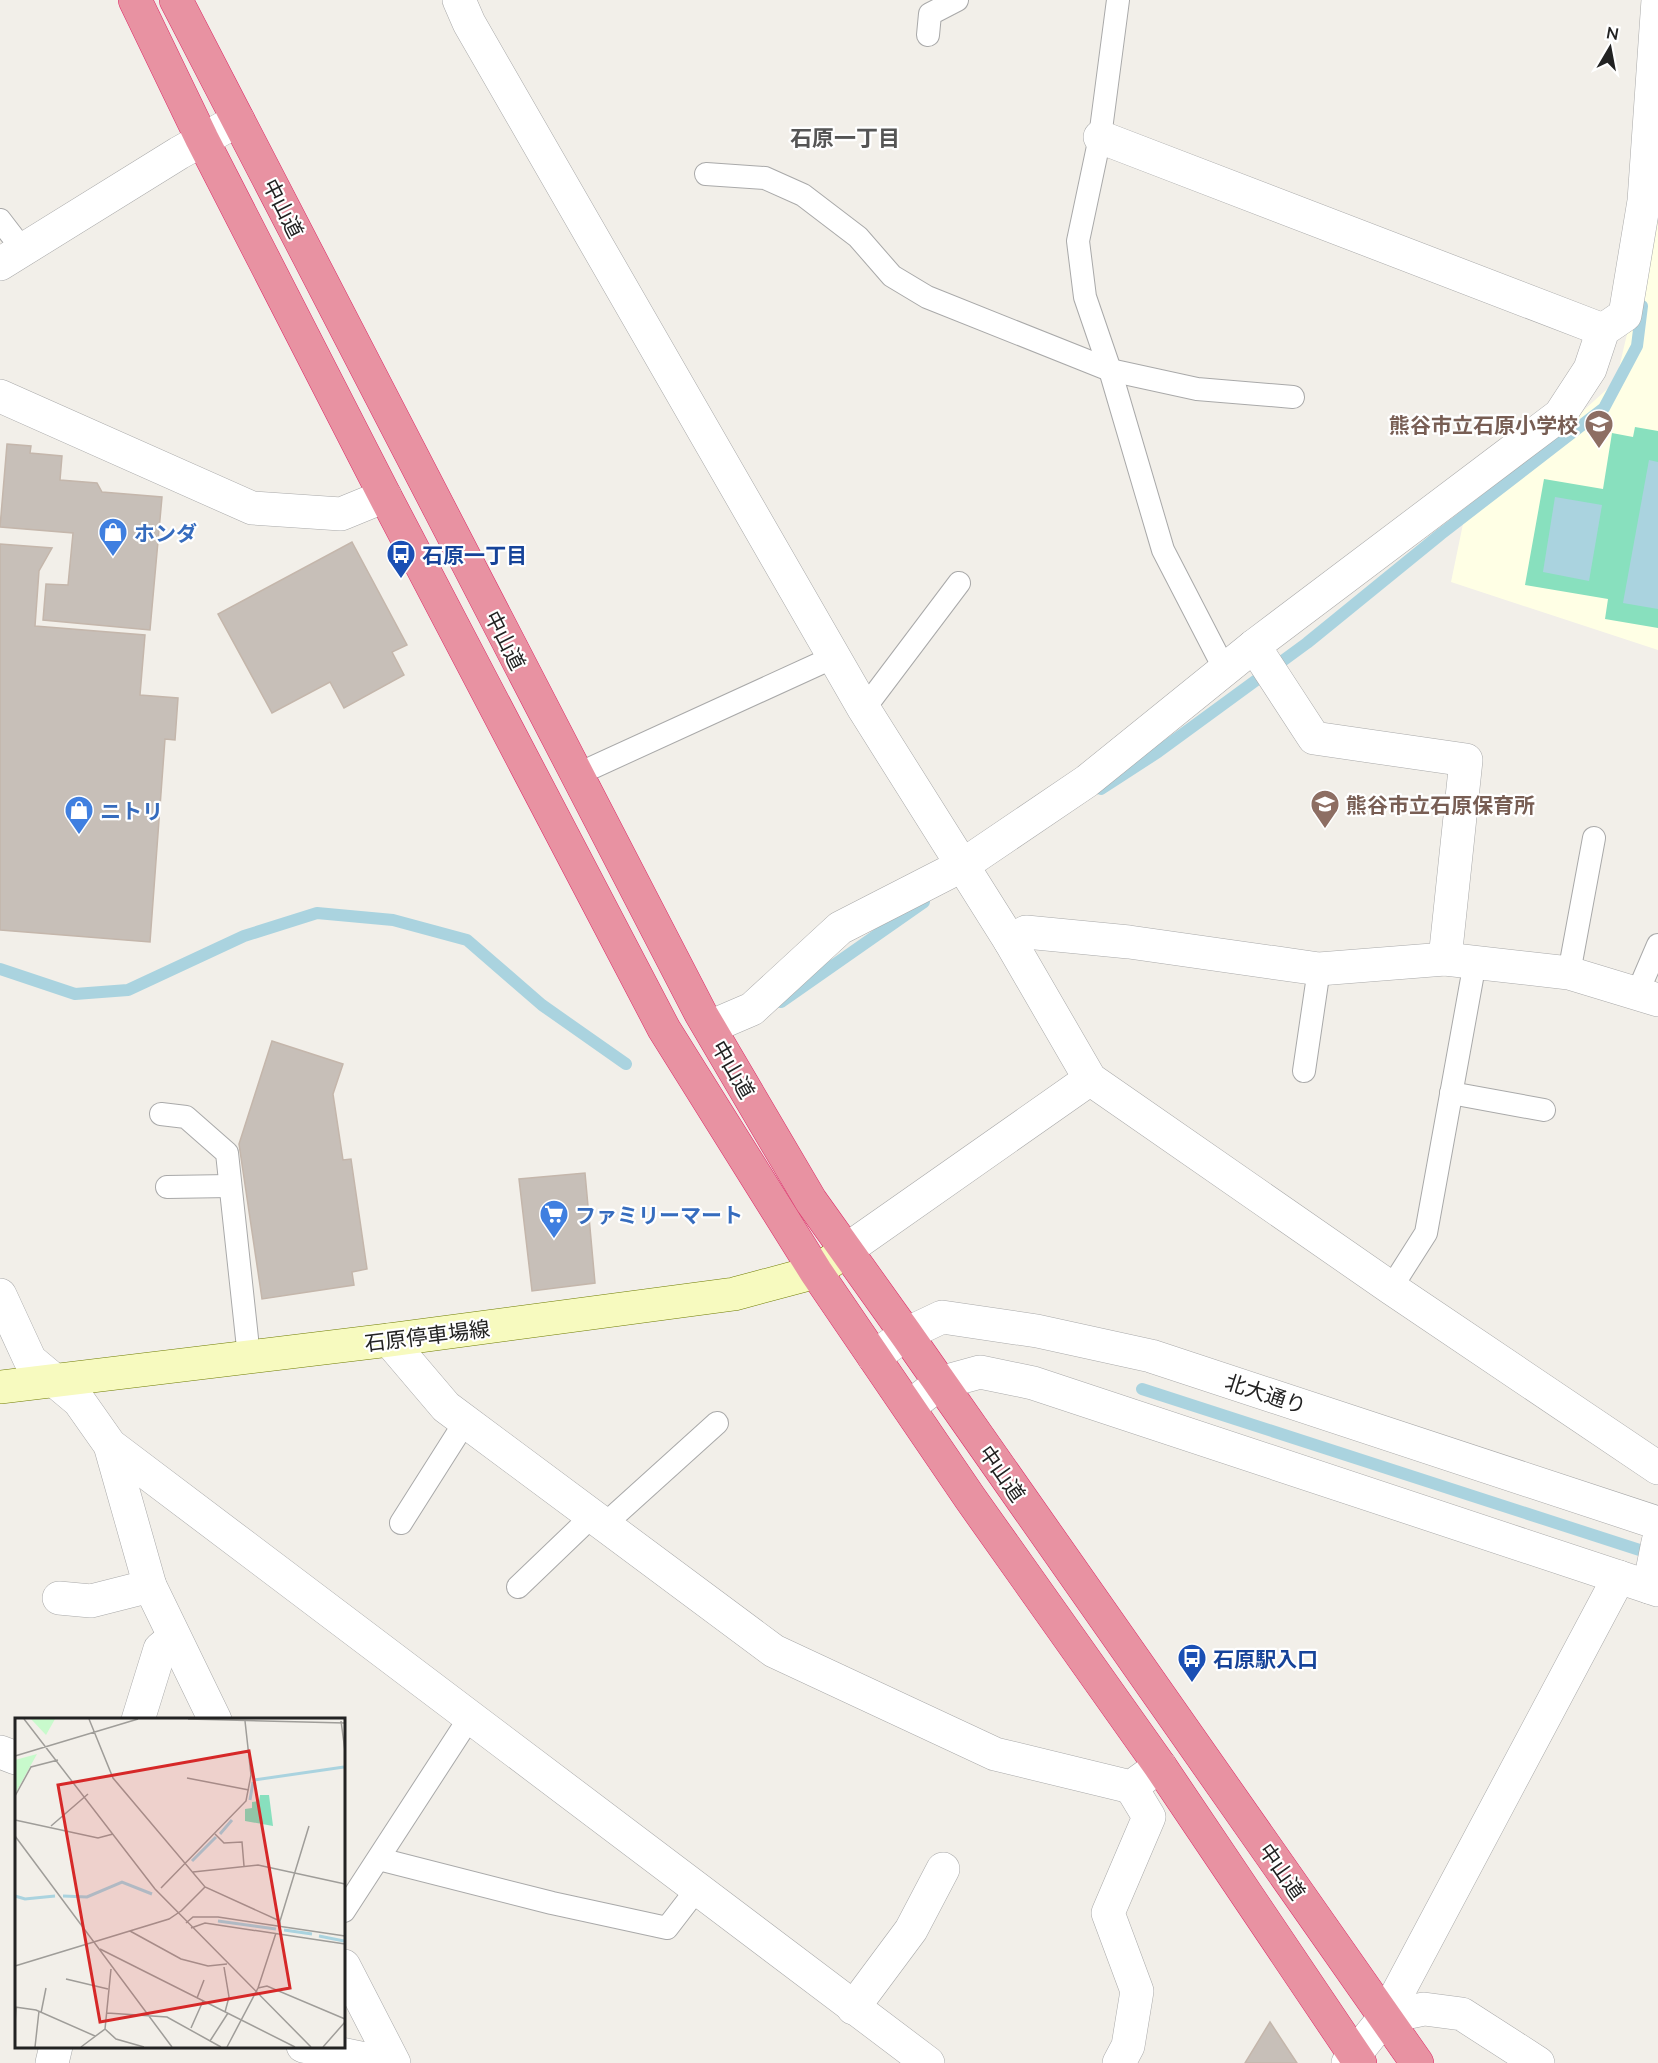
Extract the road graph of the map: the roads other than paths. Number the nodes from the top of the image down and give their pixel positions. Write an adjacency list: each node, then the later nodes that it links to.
1 (135, 0): 10 (highway, 中山道)
2 (176, 0): 8 (highway, 中山道)
3 (459, 0): 21 (street)
4 (957, 0): 7 (lane)
5 (1118, 0): 9 (lane)
6 (1658, 0): 14 (street)
7 (928, 35)
8 (238, 120): 10 (street); 24 (highway, 中山道)
9 (1100, 137): 14 (street); 15 (lane)
10 (202, 139): 13 (street); 18 (highway, 中山道)
11 (706, 174): 15 (lane)
12 (0, 220): 13 (lane)
13 (12, 257)
14 (1603, 330): 20 (street)
15 (1110, 370): 17 (lane); 22 (lane)
16 (0, 396): 18 (street)
17 (1293, 397)
18 (385, 496): 42 (highway, 中山道)
19 (959, 583): 23 (lane)
20 (1254, 646): 22 (street); 29 (street)
21 (834, 657): 23 (street); 24 (lane)
22 (1225, 669): 26 (street)
23 (864, 709): 26 (street)
24 (576, 774): 33 (highway, 中山道)
25 (1594, 838): 31 (lane)
26 (964, 867): 27 (street); 33 (street)
27 (1010, 941): 30 (street); 35 (street)
28 (1658, 945): 32 (lane)
29 (1460, 961): 30 (street); 31 (street); 36 (lane)
30 (1319, 969): 34 (lane)
31 (1569, 973): 32 (street)
32 (1648, 997)
33 (710, 1027): 41 (highway, 中山道)
34 (1304, 1071)
35 (1090, 1079): 41 (street); 43 (street)
36 (1451, 1094): 37 (lane); 43 (lane)
37 (1544, 1110)
38 (161, 1114): 39 (lane)
39 (230, 1186): 40 (lane); 48 (lane)
40 (167, 1187)
41 (845, 1251): 42 (main road, 石原停車場線); 45 (highway, 中山道)
42 (816, 1272): 46 (main road, 石原停車場線); 47 (highway, 中山道)
43 (1391, 1288): 56 (street)
44 (0, 1295): 49 (street)
45 (906, 1334): 47 (street, 北大通り); 50 (highway, 中山道); 59 (street, 北大通り)
46 (389, 1340): 48 (main road, 石原停車場線); 53 (street)
47 (874, 1357): 52 (highway, 中山道)
48 (249, 1358): 49 (main road, 石原停車場線)
49 (55, 1381): 51 (main road, 石原停車場線); 55 (street)
50 (940, 1383): 52 (street); 61 (street); 79 (highway, 中山道)
51 (0, 1387)
52 (909, 1407): 71 (highway, 中山道)
53 (465, 1422): 57 (street); 58 (lane)
54 (717, 1424): 57 (lane)
55 (110, 1445): 62 (street); 66 (street)
56 (1658, 1468)
57 (597, 1521): 63 (lane); 72 (street)
58 (401, 1523)
59 (1658, 1523)
60 (1658, 1542): 61 (street)
61 (1642, 1584): 79 (street)
62 (150, 1586): 64 (street); 65 (street)
63 (518, 1587)
64 (58, 1598)
65 (173, 1638): 67 (street); 68 (street)
66 (470, 1717): 73 (lane); 75 (street)
67 (138, 1718)
68 (214, 1718)
69 (0, 1752): 70 (street)
70 (15, 1758)
71 (1160, 1766): 72 (street); 83 (highway, 中山道)
72 (1131, 1787): 88 (street)
73 (379, 1859): 75 (lane); 76 (lane)
74 (943, 1869): 78 (street)
75 (697, 1889): 78 (street)
76 (345, 1910)
77 (345, 1968): 86 (street)
78 (854, 2008): 82 (street)
79 (1385, 2017): 83 (street); 89 (highway, 中山道); 90 (street)
80 (56, 2048): 84 (street)
81 (313, 2048): 85 (street)
82 (894, 2053): 87 (street)
83 (1355, 2060)
84 (52, 2063)
85 (384, 2063)
86 (394, 2063)
87 (928, 2063)
88 (1119, 2063)
89 (1417, 2063)
90 (1538, 2063)

